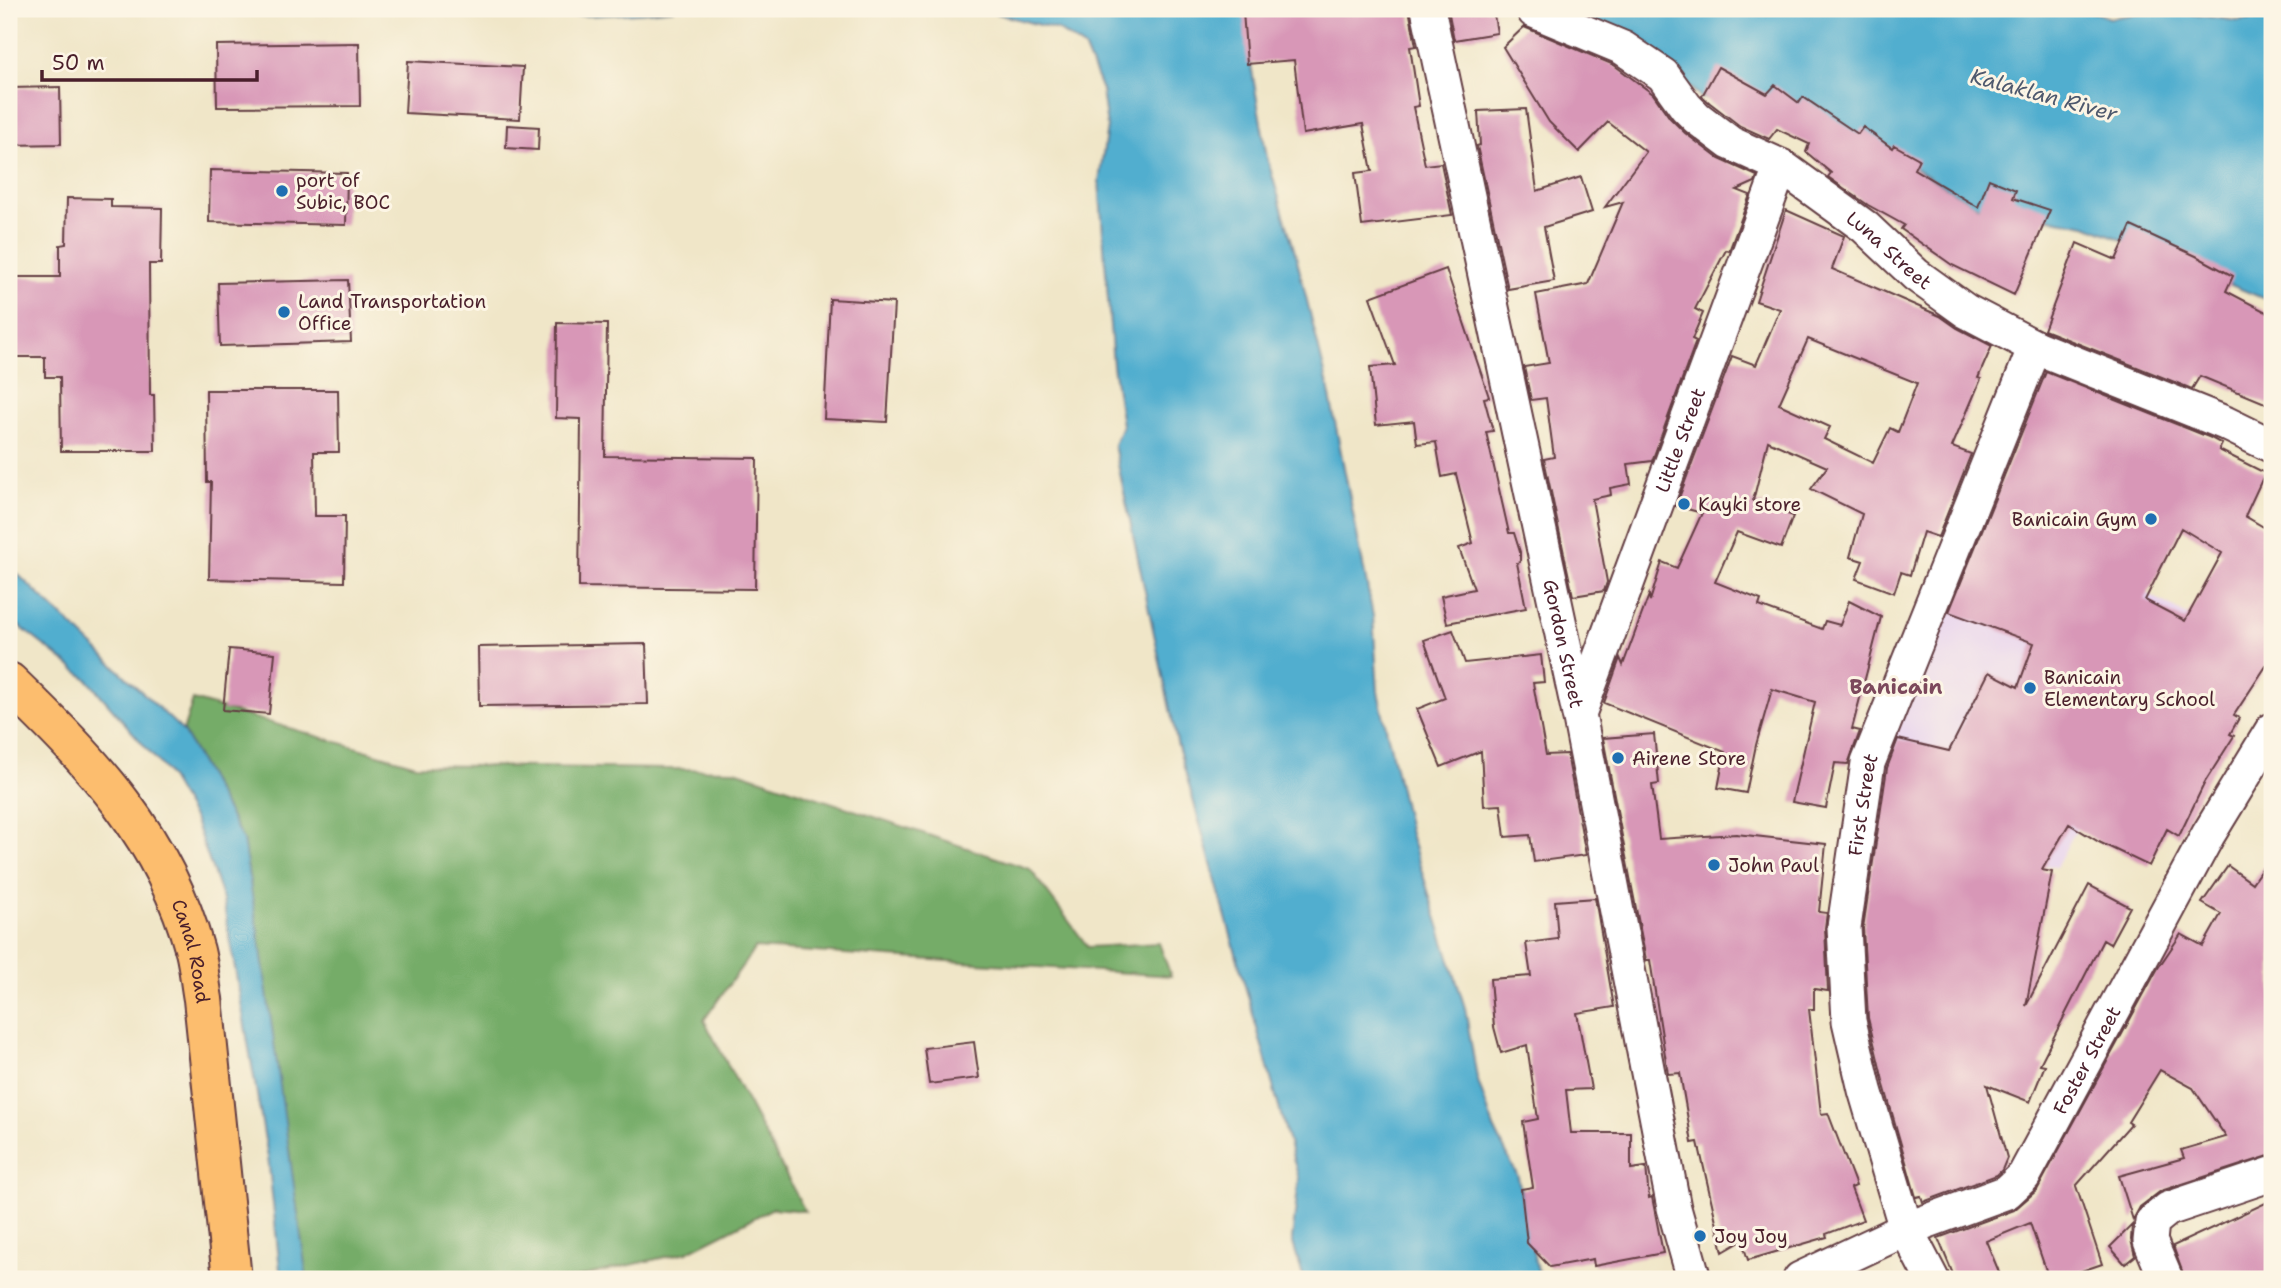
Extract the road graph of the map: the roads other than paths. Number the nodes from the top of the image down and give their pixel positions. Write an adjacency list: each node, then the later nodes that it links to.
1 (1428, 9): 7 (street, Gordon Street)
2 (1534, 11): 3 (street, Luna Street)
3 (1781, 166): 4 (street, Luna Street); 7 (street, Little Street)
4 (2035, 347): 5 (street, Luna Street); 10 (street, First Street)
5 (2272, 446)
6 (9, 682): 11 (main road, Canal Road)
7 (1578, 714): 12 (street, Gordon Street)
8 (2272, 730): 10 (street, Foster Street)
9 (2272, 1174): 15 (street)
10 (1906, 1229): 13 (street, Foster Street); 14 (street, First Street)
11 (232, 1279)
12 (1694, 1279)
13 (1800, 1279)
14 (1932, 1279)
15 (2166, 1279)

